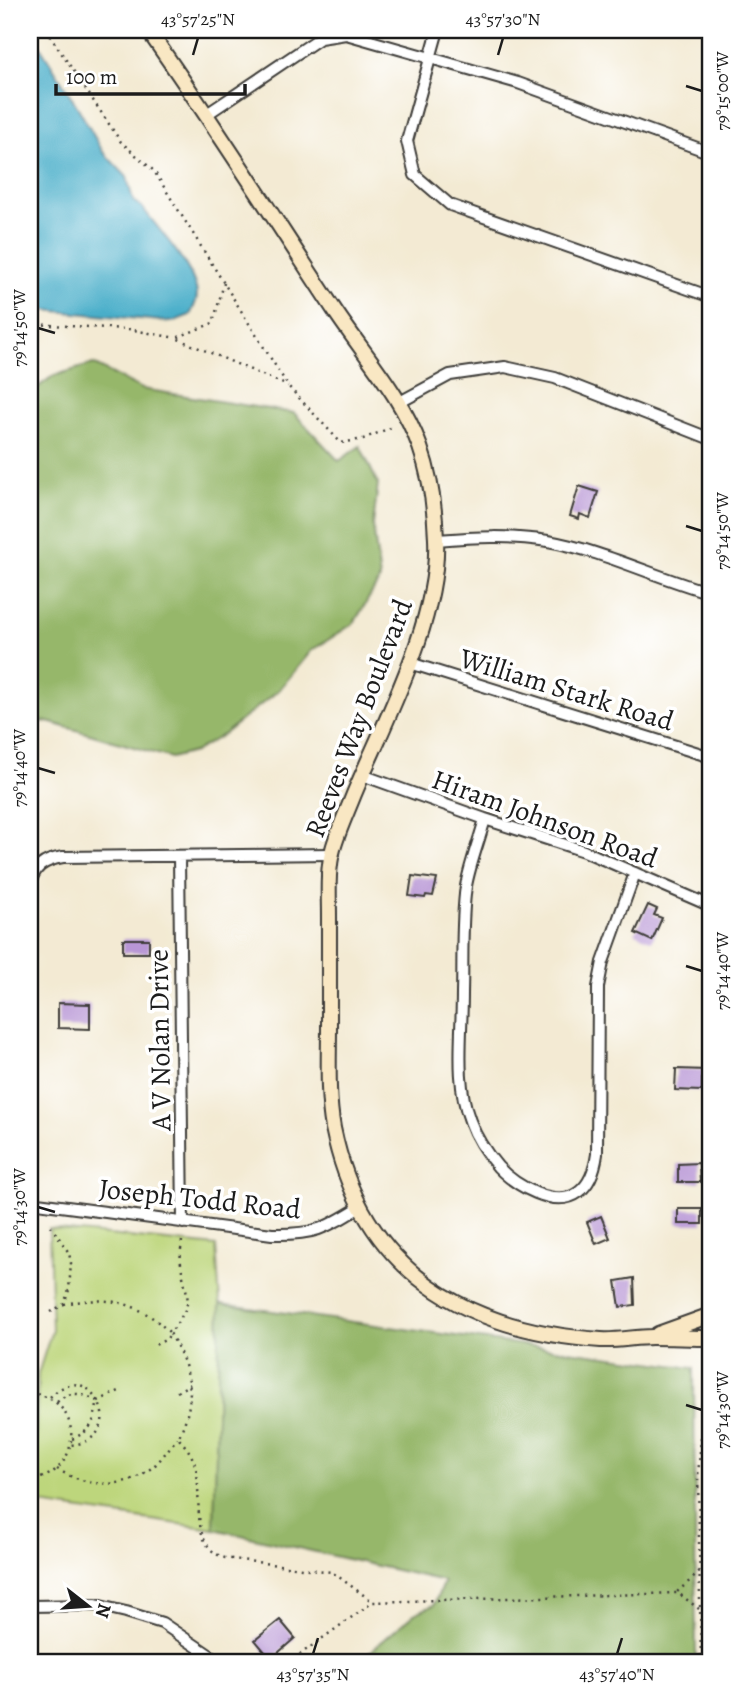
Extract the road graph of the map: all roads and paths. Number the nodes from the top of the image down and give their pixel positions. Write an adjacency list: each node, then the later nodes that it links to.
1 (46, 30): 7 (path)
2 (148, 30): 5 (street, Reeves Way Boulevard)
3 (438, 30): 4 (street)
4 (431, 57): 5 (street); 6 (street); 8 (street)
5 (207, 114): 12 (street, Reeves Way Boulevard)
6 (711, 153)
7 (224, 283): 10 (path); 11 (path)
8 (711, 297)
9 (30, 324): 10 (path)
10 (176, 338): 11 (path)
11 (288, 386): 13 (path)
12 (400, 402): 13 (street, Reeves Way Boulevard); 14 (street)
13 (408, 421): 15 (street, Reeves Way Boulevard)
14 (711, 439)
15 (436, 540): 16 (street); 17 (street, Reeves Way Boulevard)
16 (711, 593)
17 (410, 663): 18 (street, William Stark Road); 19 (street, Reeves Way Boulevard)
18 (711, 757)
19 (362, 775): 20 (street, Hiram Johnson Road); 21 (street, Reeves Way Boulevard)
20 (485, 819): 23 (street, Hiram Johnson Road); 23 (street)
21 (331, 854): 22 (street); 27 (street, Reeves Way Boulevard)
22 (179, 856): 24 (street); 29 (street, A V Nolan Drive)
23 (635, 873): 25 (street, Hiram Johnson Road)
24 (30, 887)
25 (711, 906)
26 (30, 1202): 29 (street, Joseph Todd Road)
27 (360, 1207): 29 (street, Joseph Todd Road); 37 (street, Reeves Way Boulevard)
28 (30, 1215): 30 (street)
29 (183, 1223)
30 (30, 1226)
31 (51, 1226): 33 (path)
32 (182, 1241): 36 (path)
33 (64, 1304): 34 (path); 36 (path)
34 (51, 1312)
35 (709, 1313): 37 (street, Reeves Way Boulevard); 38 (street)
36 (170, 1333): 39 (path); 41 (path)
37 (650, 1337): 38 (street, Reeves Way Boulevard)
38 (711, 1338)
39 (153, 1346)
40 (711, 1376): 53 (path)
41 (190, 1384): 43 (path); 48 (path)
42 (120, 1391): 46 (path)
43 (177, 1392)
44 (30, 1393): 45 (path)
45 (49, 1398): 46 (path); 47 (path)
46 (98, 1401): 47 (path); 49 (path); 50 (path)
47 (57, 1402): 49 (path)
48 (178, 1438): 51 (path); 55 (path)
49 (72, 1439): 50 (path)
50 (70, 1445): 51 (path)
51 (57, 1469): 52 (path)
52 (30, 1480)
53 (701, 1571): 54 (path); 57 (path)
54 (678, 1593): 55 (path); 57 (path)
55 (373, 1602): 59 (path)
56 (30, 1606): 58 (street)
57 (701, 1610): 60 (path)
58 (221, 1663)
59 (288, 1663)
60 (701, 1663)

